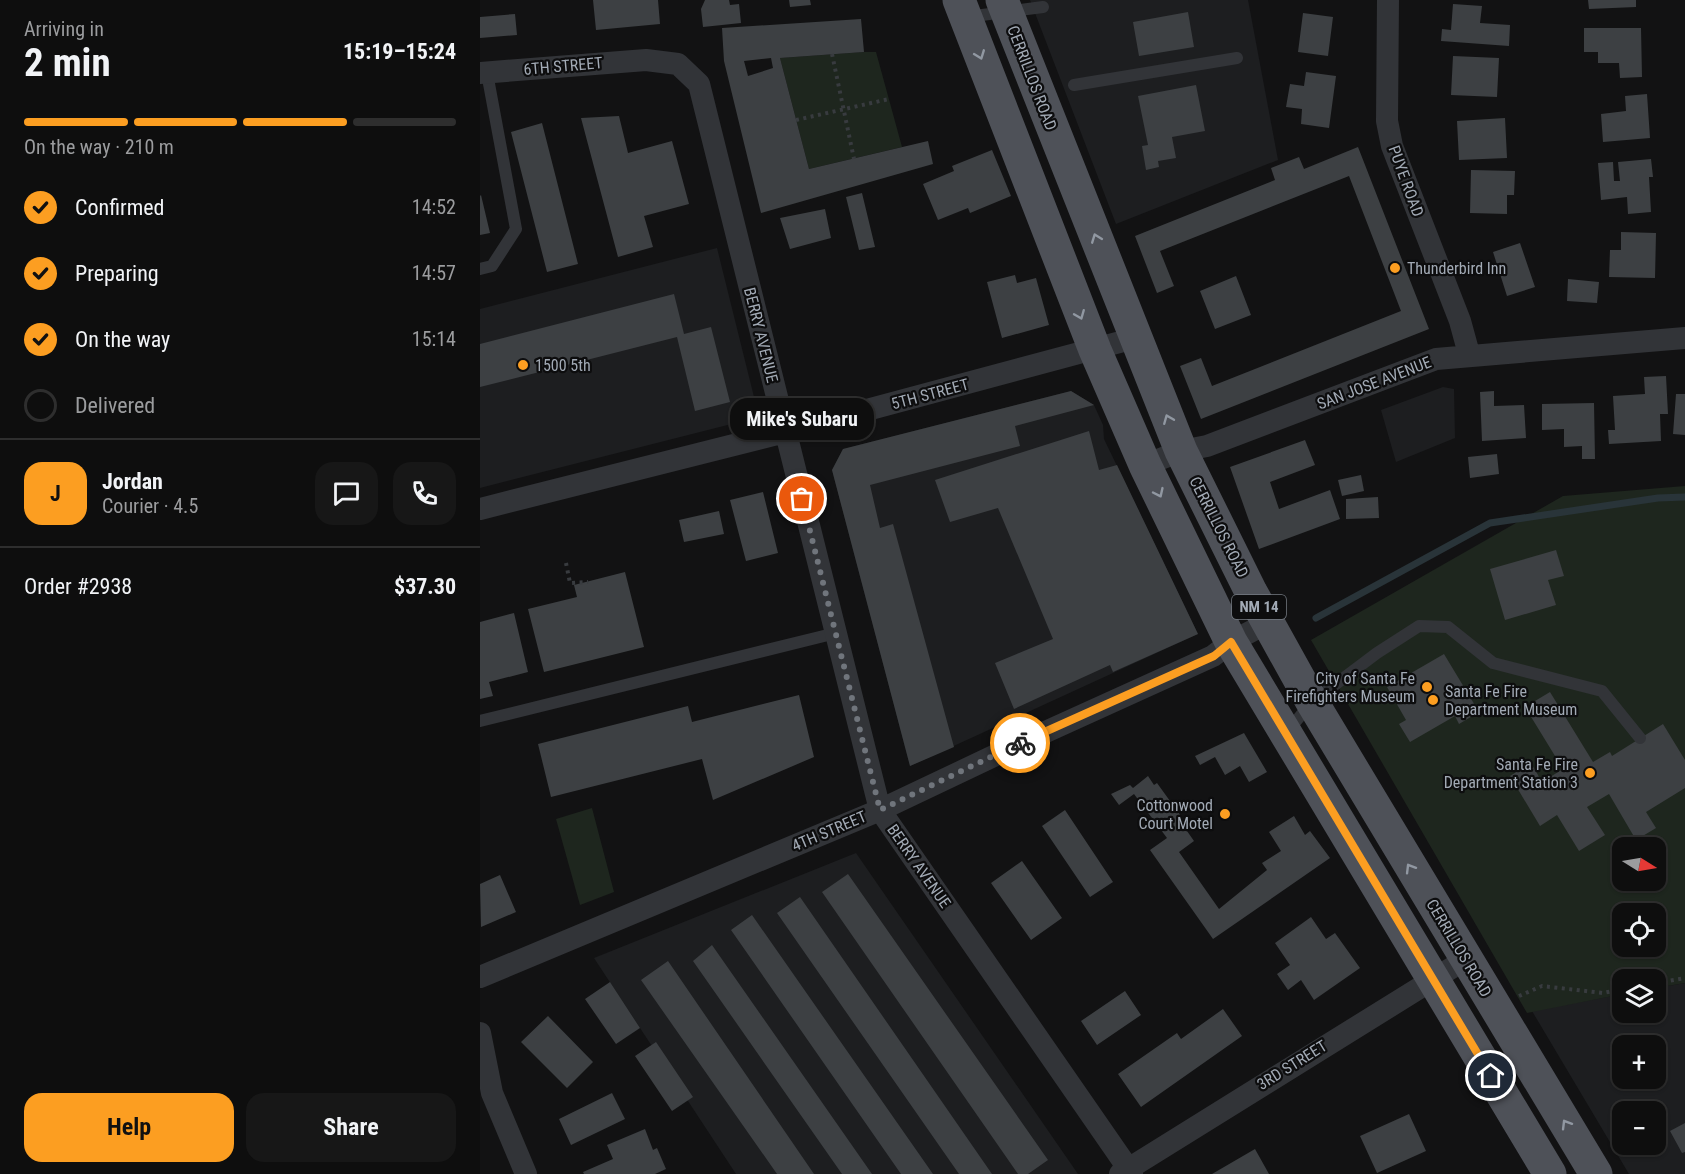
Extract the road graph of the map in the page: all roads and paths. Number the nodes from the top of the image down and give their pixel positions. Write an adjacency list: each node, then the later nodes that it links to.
1 (1388, 0): 18 (street, PUYE ROAD)
2 (1004, 7): 3 (lane); 4 (lane); 15 (main road, CERRILLOS ROAD / NM 14, one-way to 2)
3 (1043, 7)
4 (962, 9): 17 (main road, NM 14, one-way to 17)
5 (832, 54): 11 (path)
6 (1238, 58): 9 (lane)
7 (646, 60): 8 (street, 6TH STREET); 19 (street, BERRY AVENUE)
8 (484, 73): 14 (lane)
9 (1074, 86)
10 (890, 99): 11 (path)
11 (841, 108): 12 (path); 13 (path)
12 (796, 120)
13 (854, 159)
14 (480, 269)
15 (1135, 338): 17 (street, 5TH STREET); 20 (main road, CERRILLOS ROAD / NM 14, one-way to 15)
16 (1685, 339): 18 (street, SAN JOSE AVENUE)
17 (1095, 350): 19 (street, 5TH STREET); 21 (main road, NM 14)
18 (1469, 354): 20 (street, SAN JOSE AVENUE)
19 (785, 432): 22 (street, 5TH STREET); 26 (street, BERRY AVENUE)
20 (1181, 451): 21 (street, SAN JOSE AVENUE); 25 (main road, CERRILLOS ROAD / NM 14)
21 (1145, 465): 27 (main road, NM 14, one-way to 27)
22 (480, 508)
23 (566, 563): 24 (path)
24 (588, 582)
25 (1267, 623): 27 (street, 4TH STREET); 28 (main road, CERRILLOS ROAD / NM 14)
26 (836, 633): 29 (lane); 32 (street, BERRY AVENUE)
27 (1231, 642): 30 (main road, NM 14); 32 (street, 4TH STREET)
28 (1312, 702): 30 (lane); 31 (lane); 33 (main road, CERRILLOS ROAD / NM 14, one-way to 28)
29 (480, 722)
30 (1285, 734): 35 (main road, NM 14)
31 (1640, 738)
32 (880, 810): 34 (street, 4TH STREET); 41 (street, BERRY AVENUE)
33 (1466, 959): 35 (street, 3RD STREET); 44 (main road, CERRILLOS ROAD / NM 14, one-way to 33)
34 (480, 977)
35 (1431, 978): 41 (street, 3RD STREET); 43 (main road, NM 14)
36 (1685, 978): 37 (path)
37 (1666, 981)
38 (1612, 991): 39 (path)
39 (1515, 998)
40 (480, 1033): 42 (street)
41 (1126, 1172)
42 (526, 1174)
43 (1550, 1174)
44 (1596, 1174)

